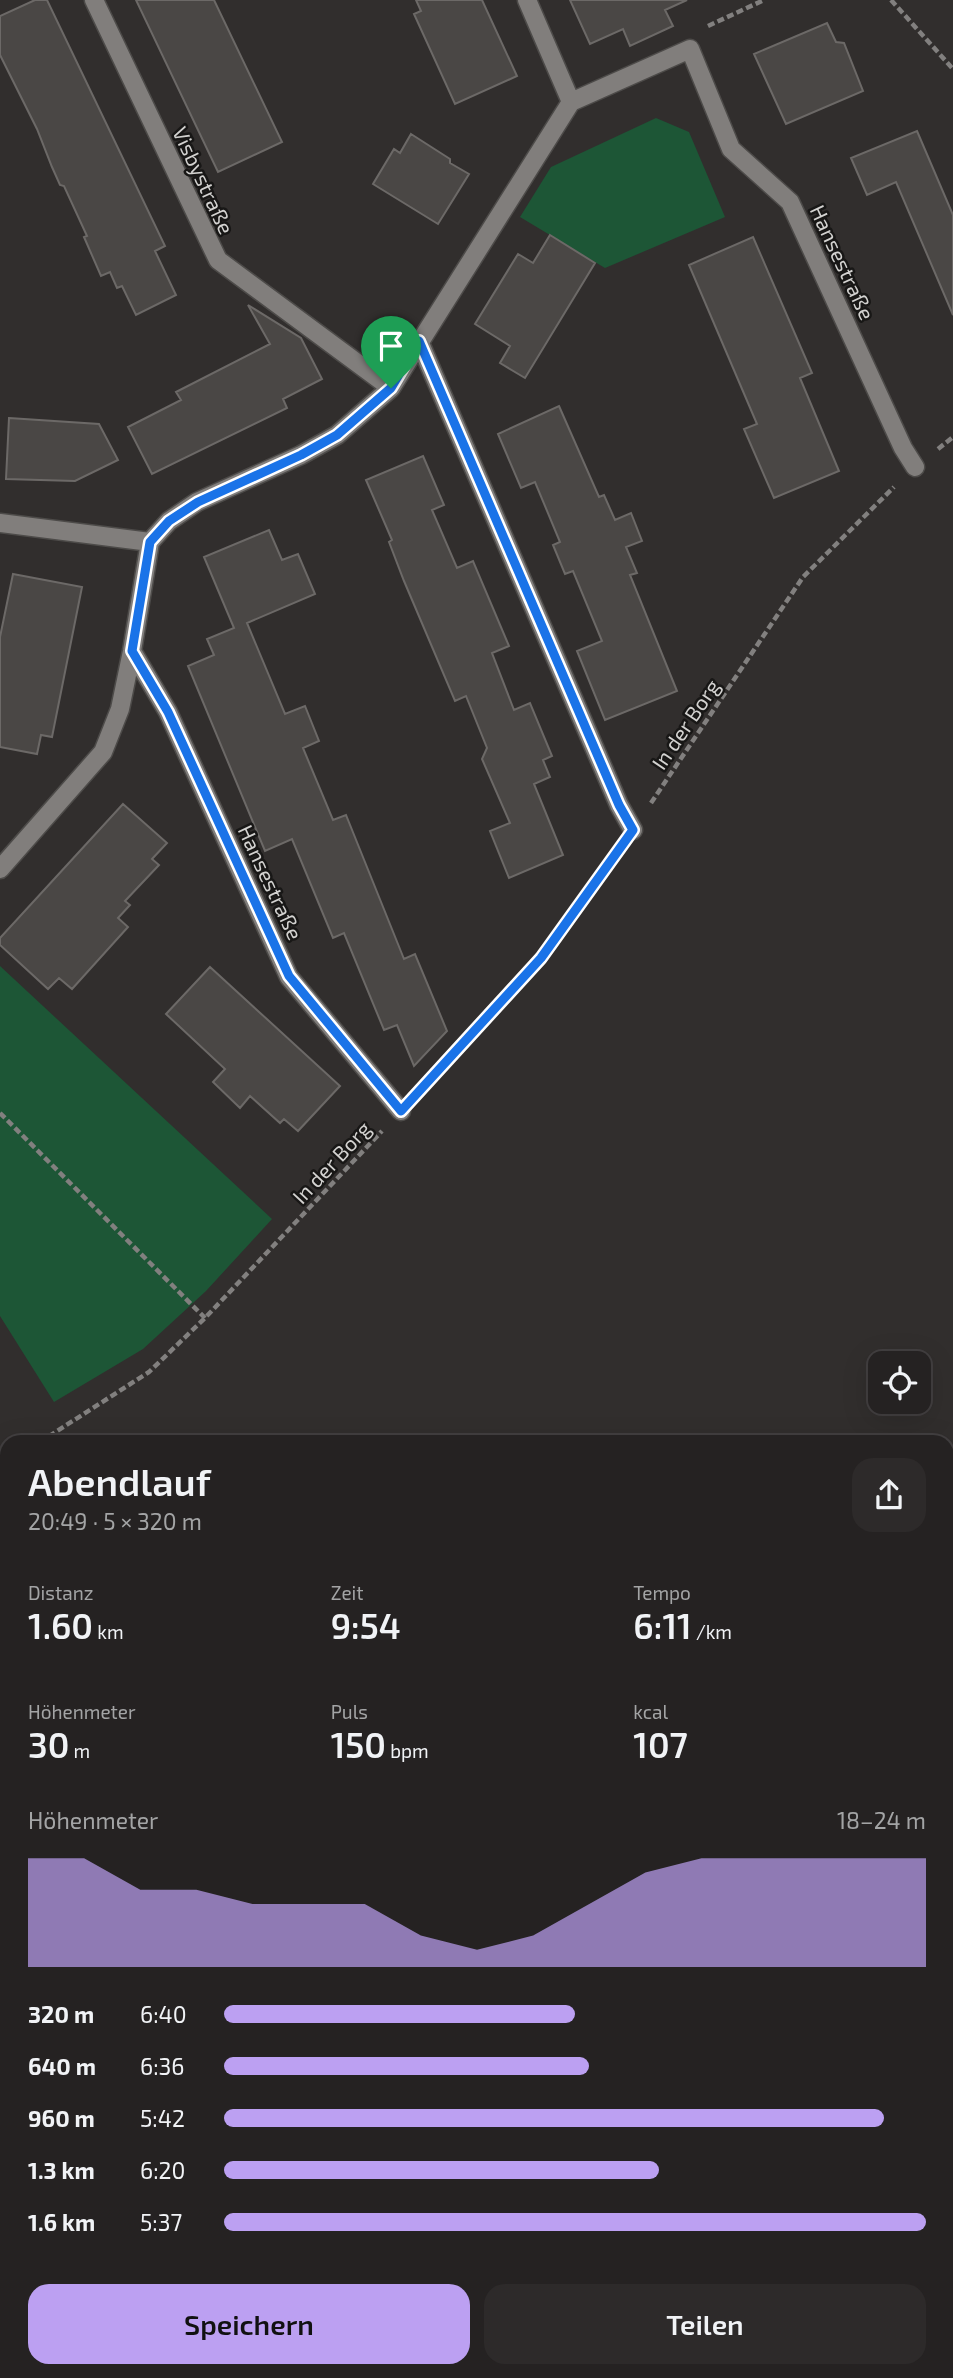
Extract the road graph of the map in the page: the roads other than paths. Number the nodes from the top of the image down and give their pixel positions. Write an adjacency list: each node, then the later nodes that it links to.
1 (94, 0): 5 (street, Visbystraße)
2 (527, 0): 3 (street)
3 (571, 102): 4 (street); 6 (street, Hansestraße)
4 (419, 341): 5 (street); 10 (street)
5 (391, 388): 8 (street)
6 (915, 467)
7 (0, 523): 8 (street)
8 (150, 542): 9 (street)
9 (132, 651): 11 (street); 12 (street, Hansestraße)
10 (633, 830)
11 (0, 869)
12 (401, 1111)

